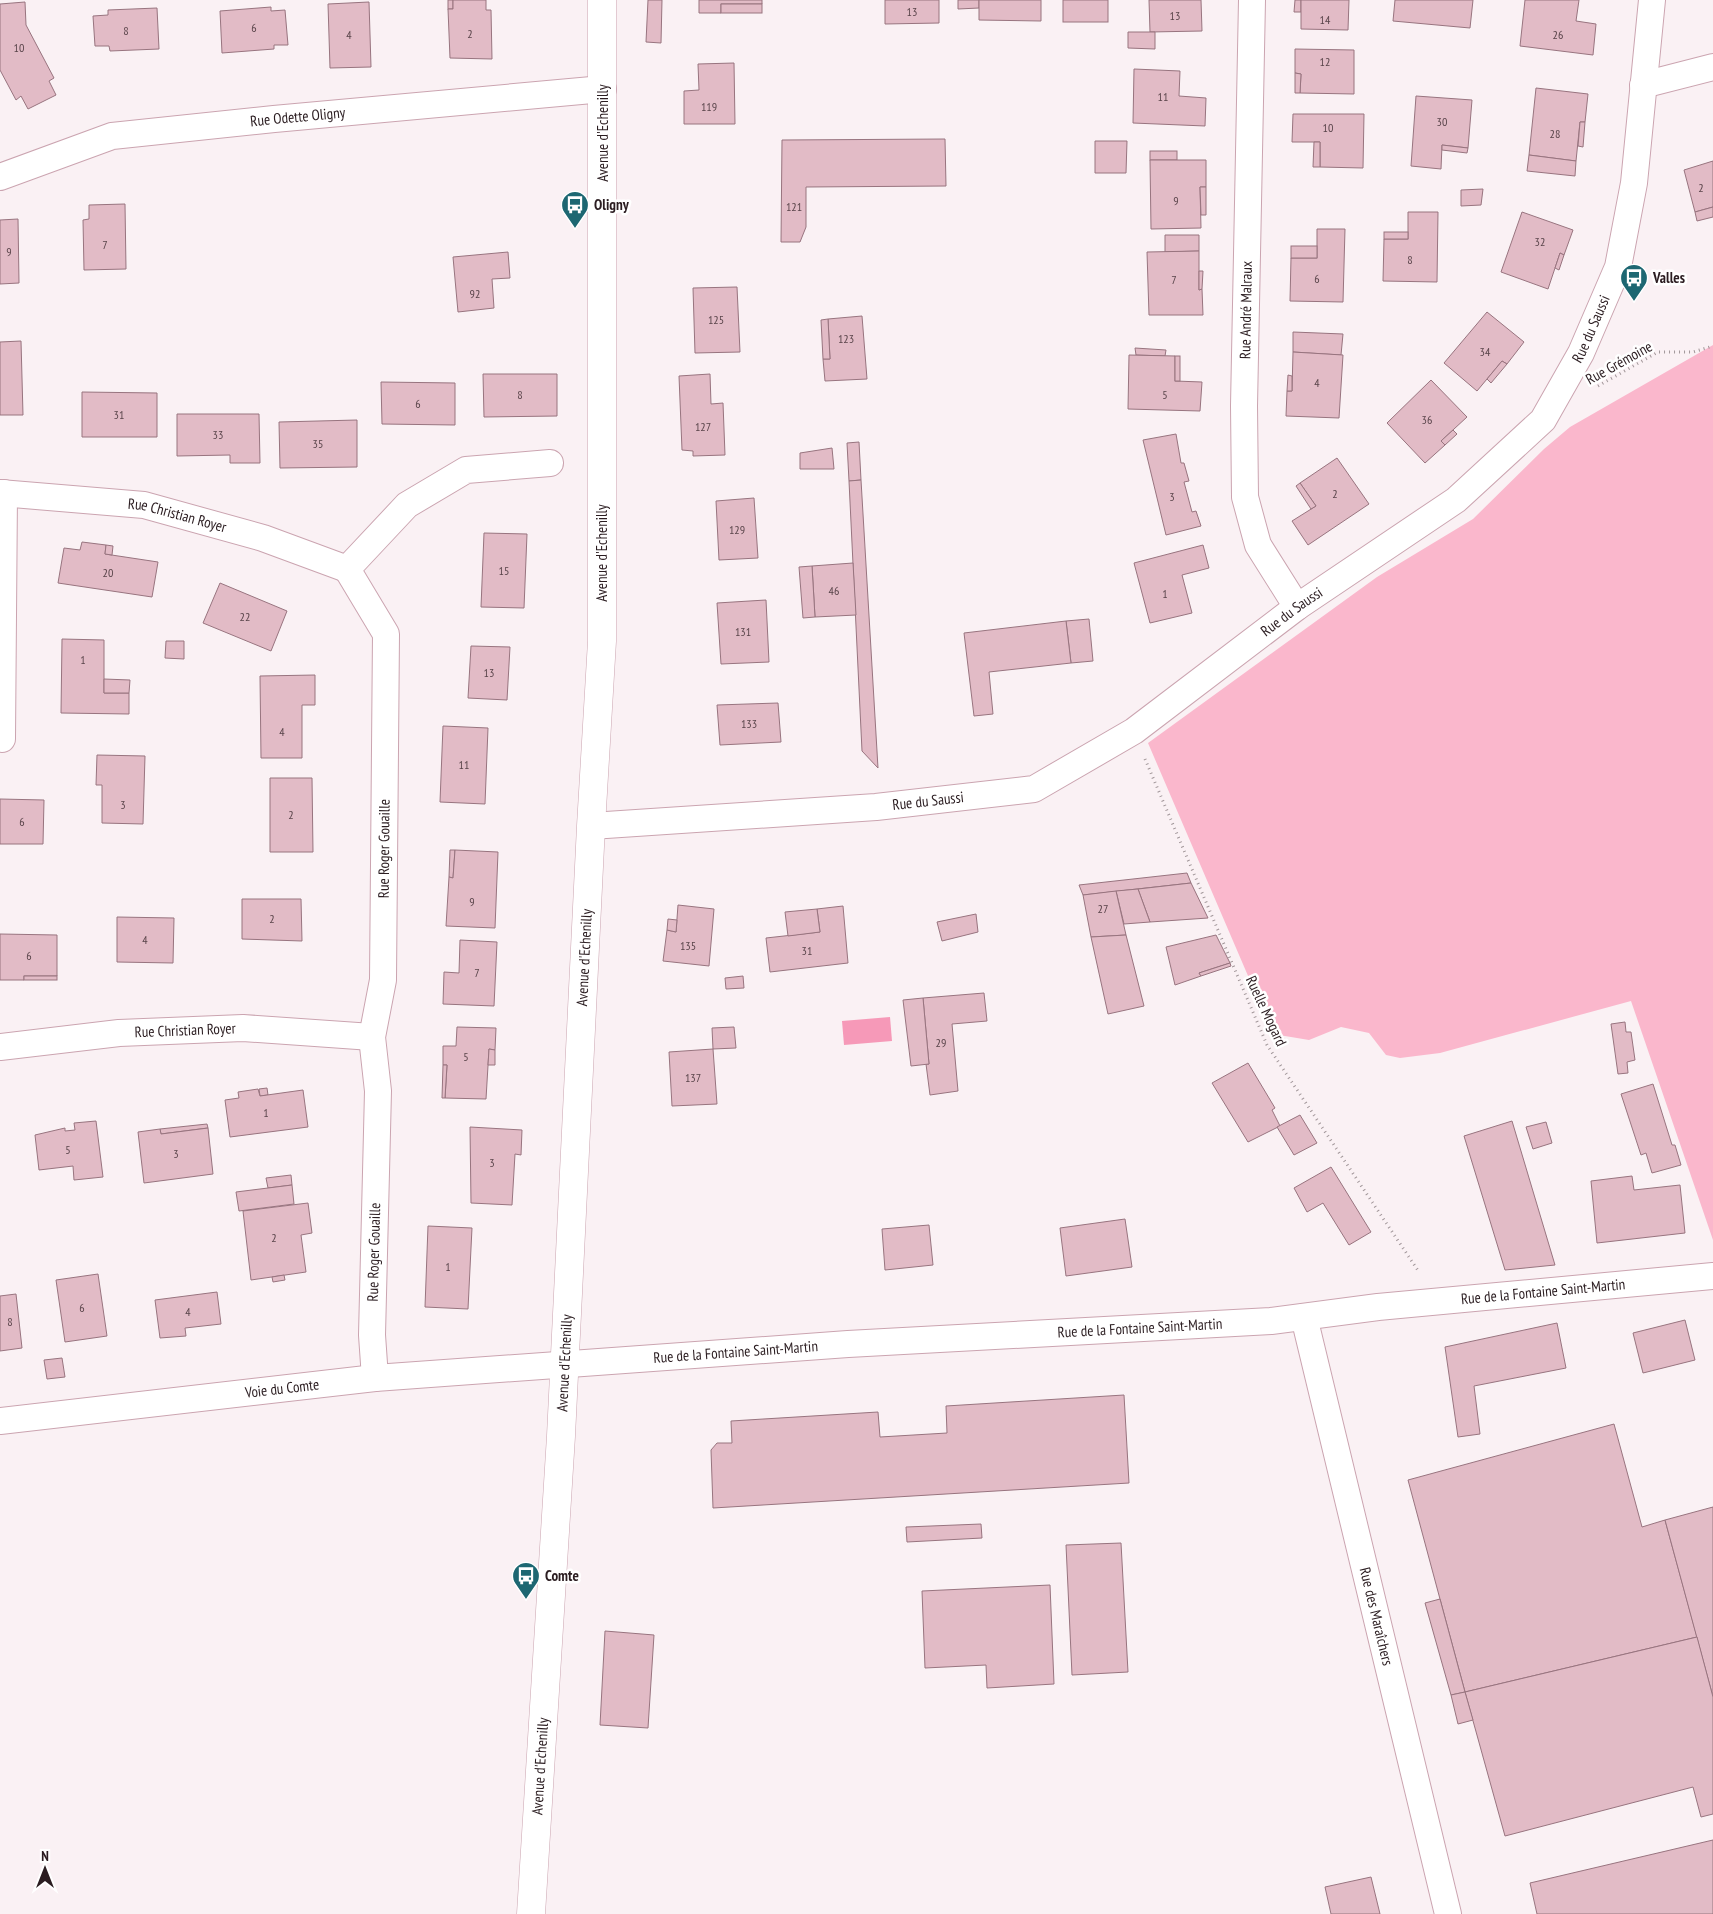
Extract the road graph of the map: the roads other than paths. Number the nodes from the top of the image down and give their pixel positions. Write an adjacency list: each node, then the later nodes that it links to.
1 (602, 0): 6 (street, Avenue d'Echenilly)
2 (1252, 0): 11 (street, Rue André Malraux)
3 (1652, 0): 5 (street, Rue du Saussi)
4 (1713, 67): 5 (street)
5 (1643, 85): 11 (street, Rue du Saussi)
6 (603, 89): 7 (street, Rue Odette Oligny); 13 (street, Avenue d'Echenilly)
7 (0, 177)
8 (550, 463): 10 (street)
9 (2, 493): 10 (street, Rue Christian Royer); 12 (street)
10 (347, 569): 14 (street, Rue Roger Gouaille)
11 (1297, 607): 13 (street, Rue du Saussi)
12 (2, 739)
13 (591, 826): 18 (street, Avenue d'Echenilly)
14 (372, 1037): 15 (street, Rue Christian Royer); 19 (street, Rue Roger Gouaille)
15 (0, 1047)
16 (1713, 1276): 17 (street, Rue de la Fontaine Saint-Martin)
17 (1304, 1317): 18 (street, Rue de la Fontaine Saint-Martin); 22 (street, Rue des Maraîchers)
18 (564, 1365): 19 (street, Voie du Comte); 21 (street, Avenue d'Echenilly)
19 (375, 1378): 20 (street, Voie du Comte)
20 (0, 1421)
21 (531, 1914)
22 (1448, 1914)

